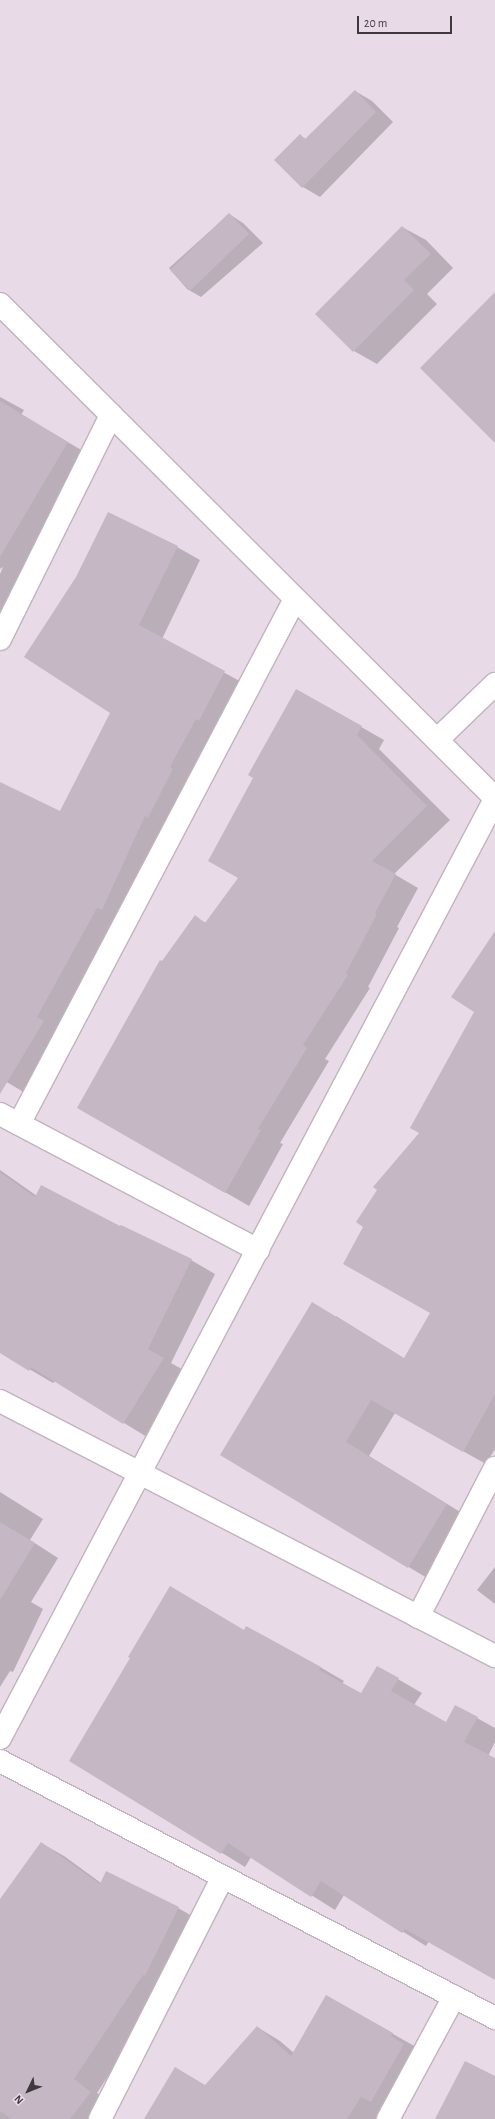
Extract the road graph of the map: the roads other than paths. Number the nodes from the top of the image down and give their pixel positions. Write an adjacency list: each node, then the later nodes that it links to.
1 (0, 304): 2 (street)
2 (111, 415): 3 (street); 4 (street)
3 (295, 599): 6 (street); 9 (street)
4 (0, 639)
5 (495, 684): 6 (street)
6 (437, 740): 7 (street)
7 (495, 799): 10 (street)
8 (0, 1114): 9 (street)
9 (19, 1124): 10 (street)
10 (258, 1250): 13 (street)
11 (0, 1401): 13 (street)
12 (495, 1468): 14 (street)
13 (140, 1473): 14 (street); 16 (street)
14 (418, 1617): 15 (street)
15 (495, 1656)
16 (0, 1738)
17 (0, 1761): 18 (street)
18 (223, 1877): 19 (street); 21 (street)
19 (454, 1997): 20 (street); 22 (street)
20 (495, 2018)
21 (100, 2119)
22 (388, 2119)

